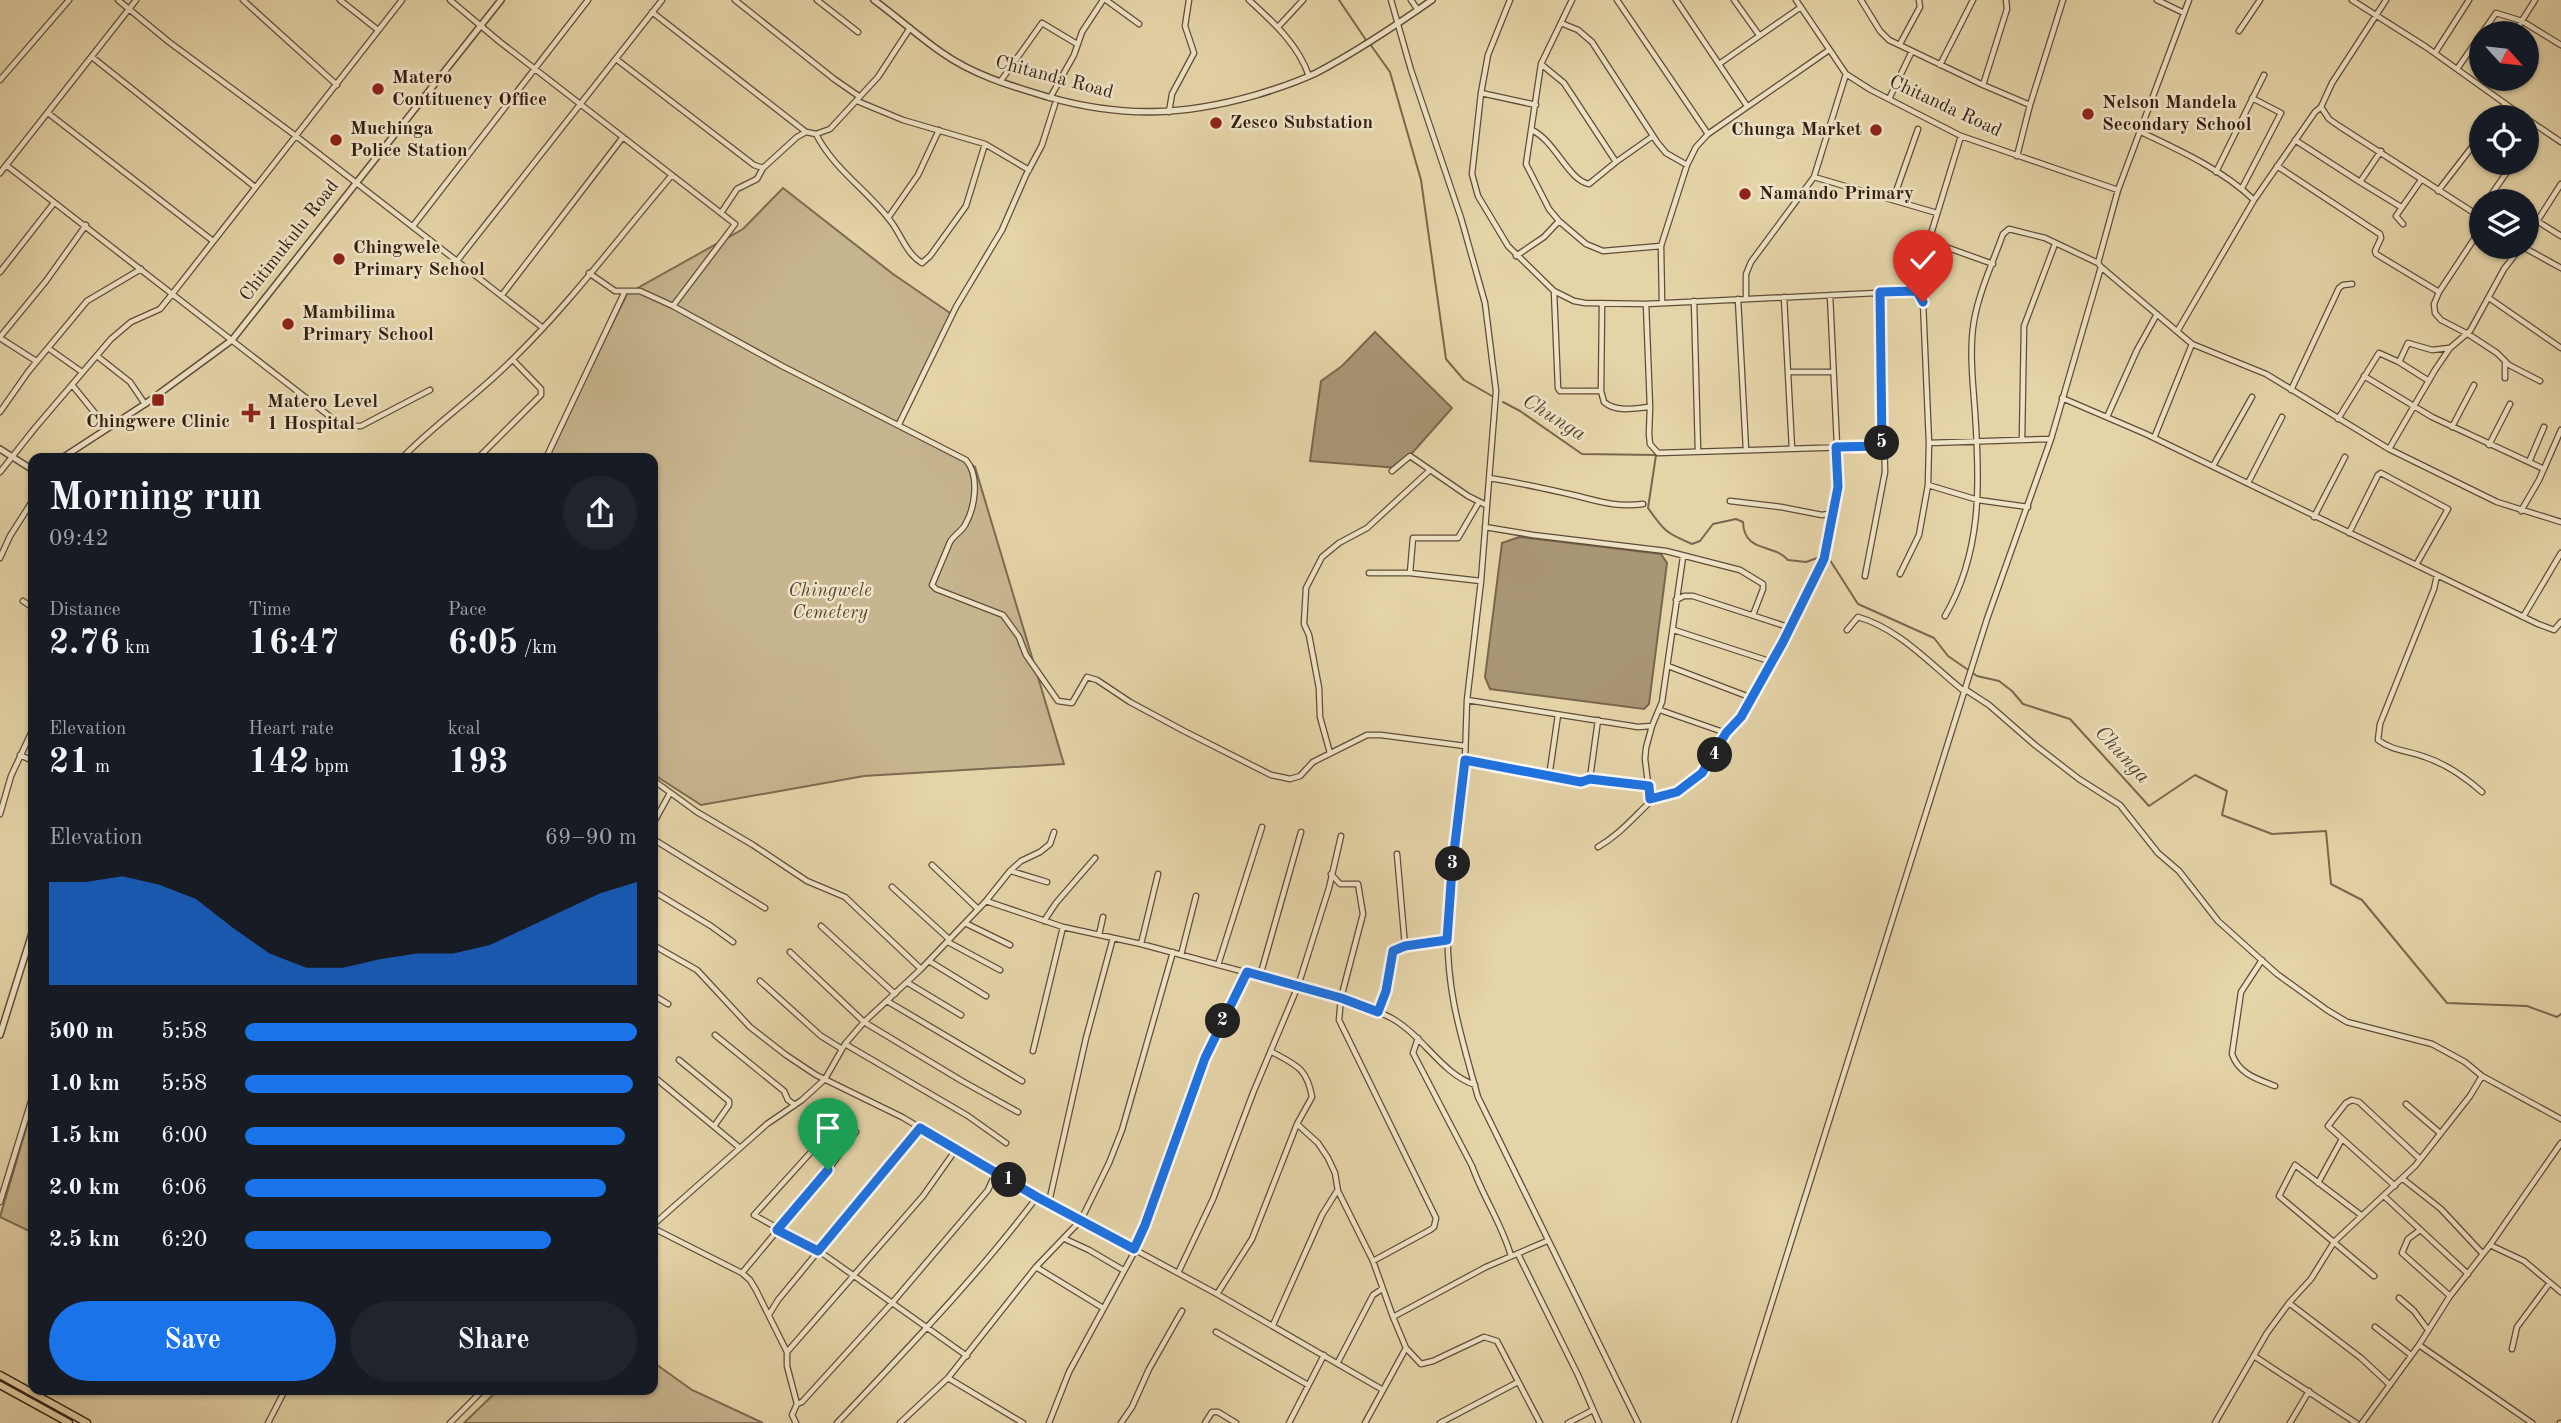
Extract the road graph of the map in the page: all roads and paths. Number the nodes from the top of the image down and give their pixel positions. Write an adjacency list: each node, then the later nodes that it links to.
1 (69, 0): 76 (street)
2 (118, 0): 40 (street)
3 (136, 0): 40 (street)
4 (243, 0): 78 (street)
5 (340, 0): 53 (street)
6 (402, 0): 53 (street)
7 (450, 0): 47 (street)
8 (501, 0): 47 (street, Chitimukulu Road)
9 (588, 0): 70 (street)
10 (662, 0): 42 (street)
11 (735, 0): 84 (street)
12 (817, 0): 56 (street)
13 (874, 0): 51 (street, Chitanda Road)
14 (1104, 0): 50 (street); 58 (street)
15 (1189, 0): 94 (street)
16 (1250, 0): 52 (street)
17 (1303, 0): 52 (street)
18 (1391, 0): 48 (street)
19 (1411, 0): 41 (street)
20 (1432, 0): 41 (street, Chitanda Road)
21 (1510, 0): 81 (street)
22 (1572, 0): 49 (street)
23 (1617, 0): 102 (street)
24 (1676, 0): 68 (street)
25 (1734, 0): 57 (street)
26 (1796, 0): 39 (street, Chitanda Road)
27 (1861, 0): 59 (street)
28 (1919, 0): 59 (street)
29 (1973, 0): 69 (street)
30 (2006, 0): 79 (street)
31 (2063, 0): 90 (street)
32 (2157, 0): 43 (street)
33 (2189, 0): 43 (street)
34 (2260, 0): 54 (street)
35 (2352, 0): 44 (street)
36 (2386, 0): 44 (street)
37 (2469, 0): 64 (street)
38 (2535, 0): 46 (street)
39 (1801, 7): 57 (street); 61 (street, Chitanda Road)
40 (128, 10): 65 (street); 103 (street)
41 (1418, 10): 48 (street, Chitanda Road)
42 (652, 12): 66 (street); 99 (street)
43 (2185, 13): 100 (street)
44 (2375, 16): 64 (street); 92 (street)
45 (2490, 21): 46 (street)
46 (2522, 21)
47 (480, 23): 70 (street); 124 (street, Chitimukulu Road)
48 (1399, 23): 74 (street, Chitanda Road); 247 (street)
49 (1561, 23): 67 (street); 104 (street)
50 (1139, 24)
51 (911, 27): 77 (street, Chitanda Road); 84 (street)
52 (1278, 27): 74 (street)
53 (378, 30): 78 (street)
54 (2239, 31)
55 (2539, 31): 60 (street)
56 (858, 32)
57 (1759, 35): 68 (street)
58 (1077, 44): 77 (street); 82 (street)
59 (1900, 44): 62 (street)
60 (2561, 45)
61 (1829, 50): 72 (street, Chitanda Road); 91 (street)
62 (1912, 51): 69 (street); 85 (street)
63 (2469, 52): 71 (street)
64 (2435, 53): 71 (street)
65 (92, 57): 93 (street); 127 (street)
66 (616, 59): 86 (street); 117 (street)
67 (1541, 64): 89 (street); 113 (street)
68 (1719, 64): 91 (street)
69 (1940, 65): 79 (street)
70 (534, 68): 86 (street); 144 (street)
71 (2457, 69): 75 (street)
72 (1846, 74): 85 (street, Chitanda Road); 122 (street)
73 (2264, 75): 83 (street)
74 (1309, 76): 94 (street, Chitanda Road)
75 (2469, 77)
76 (0, 80)
77 (1000, 82): 82 (street, Chitanda Road)
78 (337, 85): 103 (street)
79 (1983, 85): 90 (street)
80 (2488, 91): 88 (street)
81 (1481, 93): 89 (street); 151 (street)
82 (1050, 97): 94 (street, Chitanda Road)
83 (2252, 98): 119 (street); 128 (street)
84 (859, 99): 97 (street); 101 (street)
85 (1889, 99): 105 (street, Chitanda Road)
86 (581, 104): 106 (street); 154 (street)
87 (1055, 104): 118 (street)
88 (2505, 104)
89 (1535, 105): 98 (street)
90 (2030, 105): 112 (street)
91 (1747, 106): 102 (street)
92 (2321, 107): 107 (street); 110 (street)
93 (48, 113): 114 (street); 146 (street)
94 (1170, 113)
95 (2539, 128): 108 (street)
96 (1918, 129): 131 (street)
97 (939, 130): 109 (street); 138 (street)
98 (1532, 130): 113 (street); 140 (street)
99 (806, 132): 101 (street); 117 (street)
100 (2141, 132): 119 (street); 129 (street)
101 (817, 134): 138 (street)
102 (1707, 134): 115 (street)
103 (296, 135): 124 (street); 127 (street)
104 (1653, 136): 113 (street); 115 (street)
105 (1961, 136): 112 (street, Chitanda Road); 137 (street)
106 (623, 138): 121 (street); 168 (street)
107 (2295, 140): 116 (street); 125 (street)
108 (2561, 142)
109 (985, 144): 118 (street); 138 (street)
110 (2381, 151): 123 (street); 125 (street)
111 (2469, 151): 130 (street)
112 (2017, 156): 129 (street, Chitanda Road)
113 (1616, 162)
114 (6, 165): 120 (street); 133 (street)
115 (1687, 165): 149 (street)
116 (2277, 166): 132 (street); 166 (street)
117 (763, 168): 136 (street)
118 (1029, 170): 216 (street)
119 (2216, 172): 128 (street)
120 (0, 173)
121 (671, 175): 136 (street); 160 (street)
122 (1814, 177): 131 (street); 173 (street)
123 (2421, 180): 130 (street); 134 (street)
124 (356, 182): 144 (street); 184 (street, Chitimukulu Road)
125 (2360, 182): 134 (street)
126 (2561, 186): 139 (street)
127 (255, 187): 146 (street)
128 (2242, 188): 132 (street)
129 (2118, 190): 156 (street)
130 (2438, 191): 135 (street)
131 (1893, 200): 137 (street)
132 (2254, 200): 181 (street)
133 (54, 202): 143 (street); 159 (street)
134 (2402, 207): 142 (street)
135 (2469, 208)
136 (720, 213): 178 (street)
137 (1937, 214): 147 (street)
138 (888, 218)
139 (2539, 218)
140 (1559, 221): 149 (street); 151 (street)
141 (2539, 222): 145 (street)
142 (2403, 224)
143 (86, 225): 158 (street); 183 (street)
144 (413, 226): 154 (street)
145 (2561, 236)
146 (213, 241): 167 (street)
147 (1929, 241): 155 (street); 164 (street)
148 (2055, 244): 155 (street); 156 (street); 223 (street)
149 (1661, 246): 175 (street)
150 (2469, 247): 166 (street)
151 (1516, 256): 163 (street)
152 (2539, 256): 157 (street)
153 (2512, 259): 171 (street)
154 (457, 261): 168 (street)
155 (1993, 264): 225 (street)
156 (2099, 265): 179 (street); 207 (street)
157 (2561, 268)
158 (141, 269): 167 (street); 186 (street)
159 (0, 272)
160 (589, 273): 162 (street); 180 (street)
161 (2352, 284): 204 (street)
162 (625, 291): 178 (street); 237 (street)
163 (1554, 291): 177 (street); 205 (street)
164 (1917, 291): 165 (street); 224 (street)
165 (1880, 292): 169 (street); 227 (street)
166 (2440, 292): 182 (street)
167 (173, 293): 184 (street); 189 (street)
168 (502, 295): 180 (street)
169 (1830, 295): 170 (street); 196 (street)
170 (1784, 297): 173 (street); 195 (street)
171 (2489, 298): 182 (street); 188 (street)
172 (1738, 299): 173 (street); 174 (street); 232 (street)
173 (1746, 299)
174 (1694, 301): 175 (street); 233 (street)
175 (1662, 302): 176 (street)
176 (1646, 304): 177 (street); 210 (street)
177 (1602, 305): 205 (street)
178 (673, 306): 216 (street)
179 (2157, 314): 181 (street); 213 (street)
180 (542, 328): 190 (street)
181 (2178, 330): 185 (street)
182 (2468, 334): 187 (street); 193 (street)
183 (0, 338): 191 (street)
184 (232, 340): 203 (street); 208 (street, Chitimukulu Road)
185 (2192, 344): 204 (street); 221 (street)
186 (48, 348): 191 (street); 194 (street)
187 (2450, 348): 192 (street); 200 (street)
188 (2561, 348)
189 (97, 356): 194 (street); 208 (street)
190 (513, 360): 235 (street); 236 (street)
191 (36, 361): 212 (street)
192 (2399, 362): 197 (street); 200 (street)
193 (2504, 362): 198 (street); 199 (street)
194 (82, 372): 202 (street)
195 (1788, 372): 196 (street); 230 (street)
196 (1833, 372): 228 (street)
197 (2364, 376): 211 (street); 215 (street)
198 (2505, 378)
199 (2540, 381)
200 (2429, 382): 211 (street)
201 (2474, 385): 217 (street)
202 (73, 386): 219 (street); 238 (street)
203 (430, 390)
204 (2291, 390): 215 (street)
205 (1601, 391): 210 (street)
206 (2252, 397): 242 (street)
207 (2062, 398): 213 (street); 222 (street)
208 (145, 404): 219 (street, Chitimukulu Road)
209 (2510, 404): 226 (street)
210 (1650, 407): 233 (street)
211 (2413, 407): 217 (street); 231 (street)
212 (0, 412)
213 (2107, 417): 221 (street)
214 (2282, 418): 248 (street)
215 (2339, 419): 231 (street)
216 (899, 424): 295 (street)
217 (2452, 427): 226 (street)
218 (2544, 427): 240 (street)
219 (107, 428): 234 (street, Chitimukulu Road)
220 (2561, 430): 243 (street)
221 (2154, 438): 242 (street)
222 (2052, 439): 223 (street); 255 (street)
223 (2022, 440): 225 (street)
224 (1929, 443): 225 (street); 249 (street)
225 (1976, 443): 250 (street)
226 (2489, 445): 240 (street)
227 (1882, 446): 228 (street); 271 (street)
228 (1836, 447): 230 (street); 258 (street)
229 (0, 449): 238 (street)
230 (1792, 449): 232 (street)
231 (2389, 449): 257 (street)
232 (1746, 450): 233 (street)
233 (1698, 451)
234 (70, 453)
235 (407, 453)
236 (483, 453)
237 (548, 453)
238 (12, 457): 241 (street); 246 (street)
239 (2345, 457): 259 (street)
240 (2529, 462): 243 (street)
241 (28, 467)
242 (2212, 467): 248 (street)
243 (2544, 469): 257 (street)
244 (1392, 471): 245 (street)
245 (1429, 471): 251 (street); 295 (street)
246 (0, 472)
247 (1489, 478): 253 (street); 254 (street)
248 (2248, 483): 259 (street)
249 (1928, 485): 250 (street); 269 (street)
250 (1978, 500): 255 (street); 277 (street)
251 (1479, 502): 254 (street); 268 (street)
252 (1730, 502): 258 (street)
253 (1643, 504)
254 (1486, 505): 261 (street)
255 (2028, 507): 285 (street)
256 (28, 508): 265 (street)
257 (2521, 511): 260 (street)
258 (1834, 513): 280 (street)
259 (2314, 517): 262 (street)
260 (2561, 522)
261 (1485, 527): 264 (street); 272 (street)
262 (2349, 533): 266 (street); 266 (street)
263 (2561, 553): 278 (street)
264 (1683, 557): 273 (street); 276 (street)
265 (0, 558)
266 (2416, 565): 270 (street)
267 (1369, 573): 268 (street)
268 (1410, 573): 272 (street)
269 (1900, 574)
270 (2437, 575): 278 (street); 303 (street)
271 (1866, 576)
272 (1481, 581): 287 (street)
273 (1676, 600): 276 (street); 281 (street)
274 (23, 601): 275 (street)
275 (28, 604)
276 (1753, 615): 280 (street)
277 (1945, 616)
278 (2524, 617): 279 (street)
279 (2561, 622)
280 (1791, 628): 283 (street)
281 (1674, 630): 283 (street); 284 (street)
282 (1847, 630): 285 (street)
283 (1772, 662): 286 (street)
284 (1668, 666): 286 (street); 288 (street)
285 (1966, 691): 345 (street); 487 (street)
286 (1752, 698): 292 (street)
287 (1467, 701): 289 (street); 294 (street)
288 (1660, 710): 291 (street); 292 (street)
289 (1558, 715): 290 (street); 299 (street)
290 (1598, 720): 291 (street); 300 (street)
291 (1652, 726): 302 (street)
292 (1726, 733): 305 (street)
293 (28, 739): 296 (street)
294 (1465, 746): 295 (street); 298 (street)
295 (1330, 753)
296 (20, 755): 297 (street); 306 (street)
297 (28, 759)
298 (1465, 760): 299 (street); 334 (street)
299 (1549, 777): 300 (street)
300 (1590, 779): 302 (street)
301 (658, 784): 304 (street)
302 (1649, 786): 305 (street)
303 (2482, 792)
304 (670, 793): 307 (street); 348 (street)
305 (1650, 799): 313 (street)
306 (0, 814)
307 (658, 815)
308 (1262, 827): 347 (street)
309 (1054, 832): 317 (street)
310 (1301, 832): 351 (street)
311 (1341, 836): 319 (street)
312 (658, 842): 325 (street)
313 (1598, 847)
314 (1397, 854): 340 (street)
315 (1095, 858): 328 (street)
316 (932, 865): 326 (street)
317 (1010, 871): 320 (street); 324 (street)
318 (1158, 874): 337 (street)
319 (1331, 874): 354 (street); 358 (street)
320 (1047, 882)
321 (892, 887): 335 (street)
322 (658, 894): 336 (street)
323 (1196, 896): 344 (street)
324 (986, 901): 326 (street); 328 (street)
325 (765, 908)
326 (978, 909): 329 (street)
327 (1103, 917): 332 (street)
328 (1044, 921): 331 (street)
329 (965, 923): 335 (street); 338 (street)
330 (821, 926): 355 (street)
331 (1063, 927): 332 (street); 368 (street)
332 (1099, 935): 333 (street)
333 (1113, 938): 337 (street); 402 (street)
334 (1447, 940): 340 (street); 375 (street)
335 (948, 941): 346 (street); 349 (street)
336 (733, 942)
337 (1141, 944): 343 (street)
338 (1010, 945)
339 (28, 946): 364 (street)
340 (1405, 946): 361 (street)
341 (658, 948): 372 (street)
342 (790, 952): 363 (street)
343 (1172, 952): 344 (street); 404 (street)
344 (1181, 955): 347 (street)
345 (2262, 960): 371 (street); 376 (street)
346 (929, 961): 348 (street); 356 (street)
347 (1218, 965): 350 (street)
348 (921, 970): 353 (street)
349 (1000, 970)
350 (1247, 972): 351 (street); 413 (street)
351 (1260, 975): 354 (street)
352 (760, 981): 367 (street)
353 (908, 983): 355 (street); 362 (street)
354 (1298, 986): 358 (street); 369 (street)
355 (895, 994): 359 (street)
356 (986, 996)
357 (658, 998): 360 (street)
358 (1341, 998): 361 (street); 418 (street)
359 (887, 1001): 363 (street); 374 (street)
360 (668, 1004)
361 (1378, 1012): 366 (street)
362 (961, 1015)
363 (864, 1022): 367 (street); 380 (street)
364 (0, 1035)
365 (715, 1035): 378 (street)
366 (1418, 1038): 375 (street); 417 (street)
367 (844, 1047): 372 (street); 389 (street)
368 (1033, 1051)
369 (1272, 1052): 382 (street); 422 (street)
370 (679, 1060): 383 (street)
371 (2483, 1076): 381 (street); 386 (street)
372 (825, 1079): 378 (street); 384 (street)
373 (658, 1080): 383 (street)
374 (1022, 1081)
375 (1475, 1085): 410 (street)
376 (2275, 1086)
377 (2406, 1104): 386 (street)
378 (796, 1105): 391 (street)
379 (28, 1111): 401 (street)
380 (1018, 1112)
381 (2561, 1119)
382 (1297, 1124): 398 (street); 429 (street)
383 (715, 1125): 391 (street)
384 (920, 1128): 392 (street); 414 (street)
385 (856, 1132): 407 (street)
386 (2440, 1133): 393 (street)
387 (2342, 1139): 393 (street); 396 (street); 397 (street)
388 (821, 1141): 407 (street)
389 (1006, 1143)
390 (2561, 1143): 412 (street)
391 (740, 1148): 405 (street)
392 (957, 1148): 394 (street); 425 (street)
393 (2420, 1159): 395 (street)
394 (996, 1172): 400 (street); 432 (street)
395 (2403, 1178): 397 (street); 416 (street)
396 (2318, 1183): 403 (street); 411 (street)
397 (2395, 1186): 399 (street)
398 (1338, 1191): 418 (street); 438 (street)
399 (2384, 1196): 403 (street); 408 (street)
400 (1037, 1197): 402 (street); 439 (street)
401 (0, 1202)
402 (1049, 1202): 404 (street)
403 (2361, 1215): 411 (street)
404 (1082, 1220): 409 (street); 413 (street)
405 (658, 1222)
406 (658, 1230): 421 (street)
407 (777, 1230): 414 (street); 421 (street)
408 (2420, 1230): 423 (street); 430 (street)
409 (1065, 1239): 419 (street); 420 (street)
410 (1547, 1241): 415 (street); 486 (street)
411 (2334, 1242): 424 (street); 433 (street)
412 (2490, 1245): 416 (street); 426 (street)
413 (1135, 1249): 420 (street); 422 (street)
414 (818, 1251): 425 (street); 436 (street)
415 (1518, 1254): 417 (street); 465 (street)
416 (2483, 1254): 423 (street)
417 (1511, 1256): 437 (street)
418 (1373, 1261): 427 (street)
419 (1036, 1267): 434 (street); 449 (street)
420 (1123, 1270): 434 (street)
421 (742, 1273): 436 (street)
422 (1178, 1273): 429 (street)
423 (2468, 1274): 430 (street)
424 (2374, 1276)
425 (854, 1277): 432 (street); 446 (street)
426 (2549, 1284): 428 (street); 445 (street)
427 (1382, 1289): 437 (street); 451 (street)
428 (2561, 1292)
429 (1217, 1294): 438 (street)
430 (2450, 1296): 441 (street)
431 (2399, 1298): 441 (street)
432 (891, 1303): 439 (street); 464 (street)
433 (2289, 1303): 450 (street); 457 (street)
434 (1103, 1308): 476 (street)
435 (1182, 1311): 477 (street)
436 (769, 1314): 446 (street)
437 (1393, 1317): 444 (street)
438 (1273, 1325): 447 (street)
439 (927, 1327): 449 (street); 472 (street)
440 (2375, 1327): 448 (street)
441 (2428, 1330): 443 (street)
442 (1216, 1332): 456 (street)
443 (2419, 1345): 448 (street); 492 (street)
444 (1406, 1348): 454 (street); 459 (street)
445 (2512, 1349)
446 (787, 1352): 464 (street)
447 (1325, 1355): 451 (street); 456 (street)
448 (2411, 1355): 457 (street)
449 (967, 1356): 453 (street)
450 (2254, 1356): 460 (street); 488 (street)
451 (1338, 1362): 459 (street)
452 (0, 1375): 458 (main road)
453 (948, 1378): 466 (street); 473 (street)
454 (1518, 1382): 482 (street); 483 (street)
455 (0, 1385): 467 (main road)
456 (1308, 1385): 480 (street)
457 (2390, 1385): 491 (street)
458 (28, 1390)
459 (1383, 1390): 481 (street)
460 (2309, 1391): 489 (street); 490 (street)
461 (36, 1395): 468 (main road)
462 (282, 1395): 469 (street)
463 (478, 1395): 470 (street)
464 (797, 1404): 471 (street)
465 (1593, 1410): 484 (street); 485 (street)
466 (1012, 1416): 474 (street); 475 (street)
467 (69, 1423)
468 (87, 1423)
469 (268, 1423)
470 (450, 1423)
471 (796, 1423)
472 (837, 1423)
473 (900, 1423)
474 (1007, 1423)
475 (1023, 1423)
476 (1049, 1423)
477 (1121, 1423)
478 (1205, 1423): 479 (street)
479 (1236, 1423)
480 (1289, 1423)
481 (1365, 1423)
482 (1440, 1423)
483 (1539, 1423)
484 (1568, 1423)
485 (1599, 1423)
486 (1638, 1423)
487 (1734, 1423)
488 (2216, 1423)
489 (2290, 1423)
490 (2356, 1423)
491 (2362, 1423)
492 (2532, 1423)

